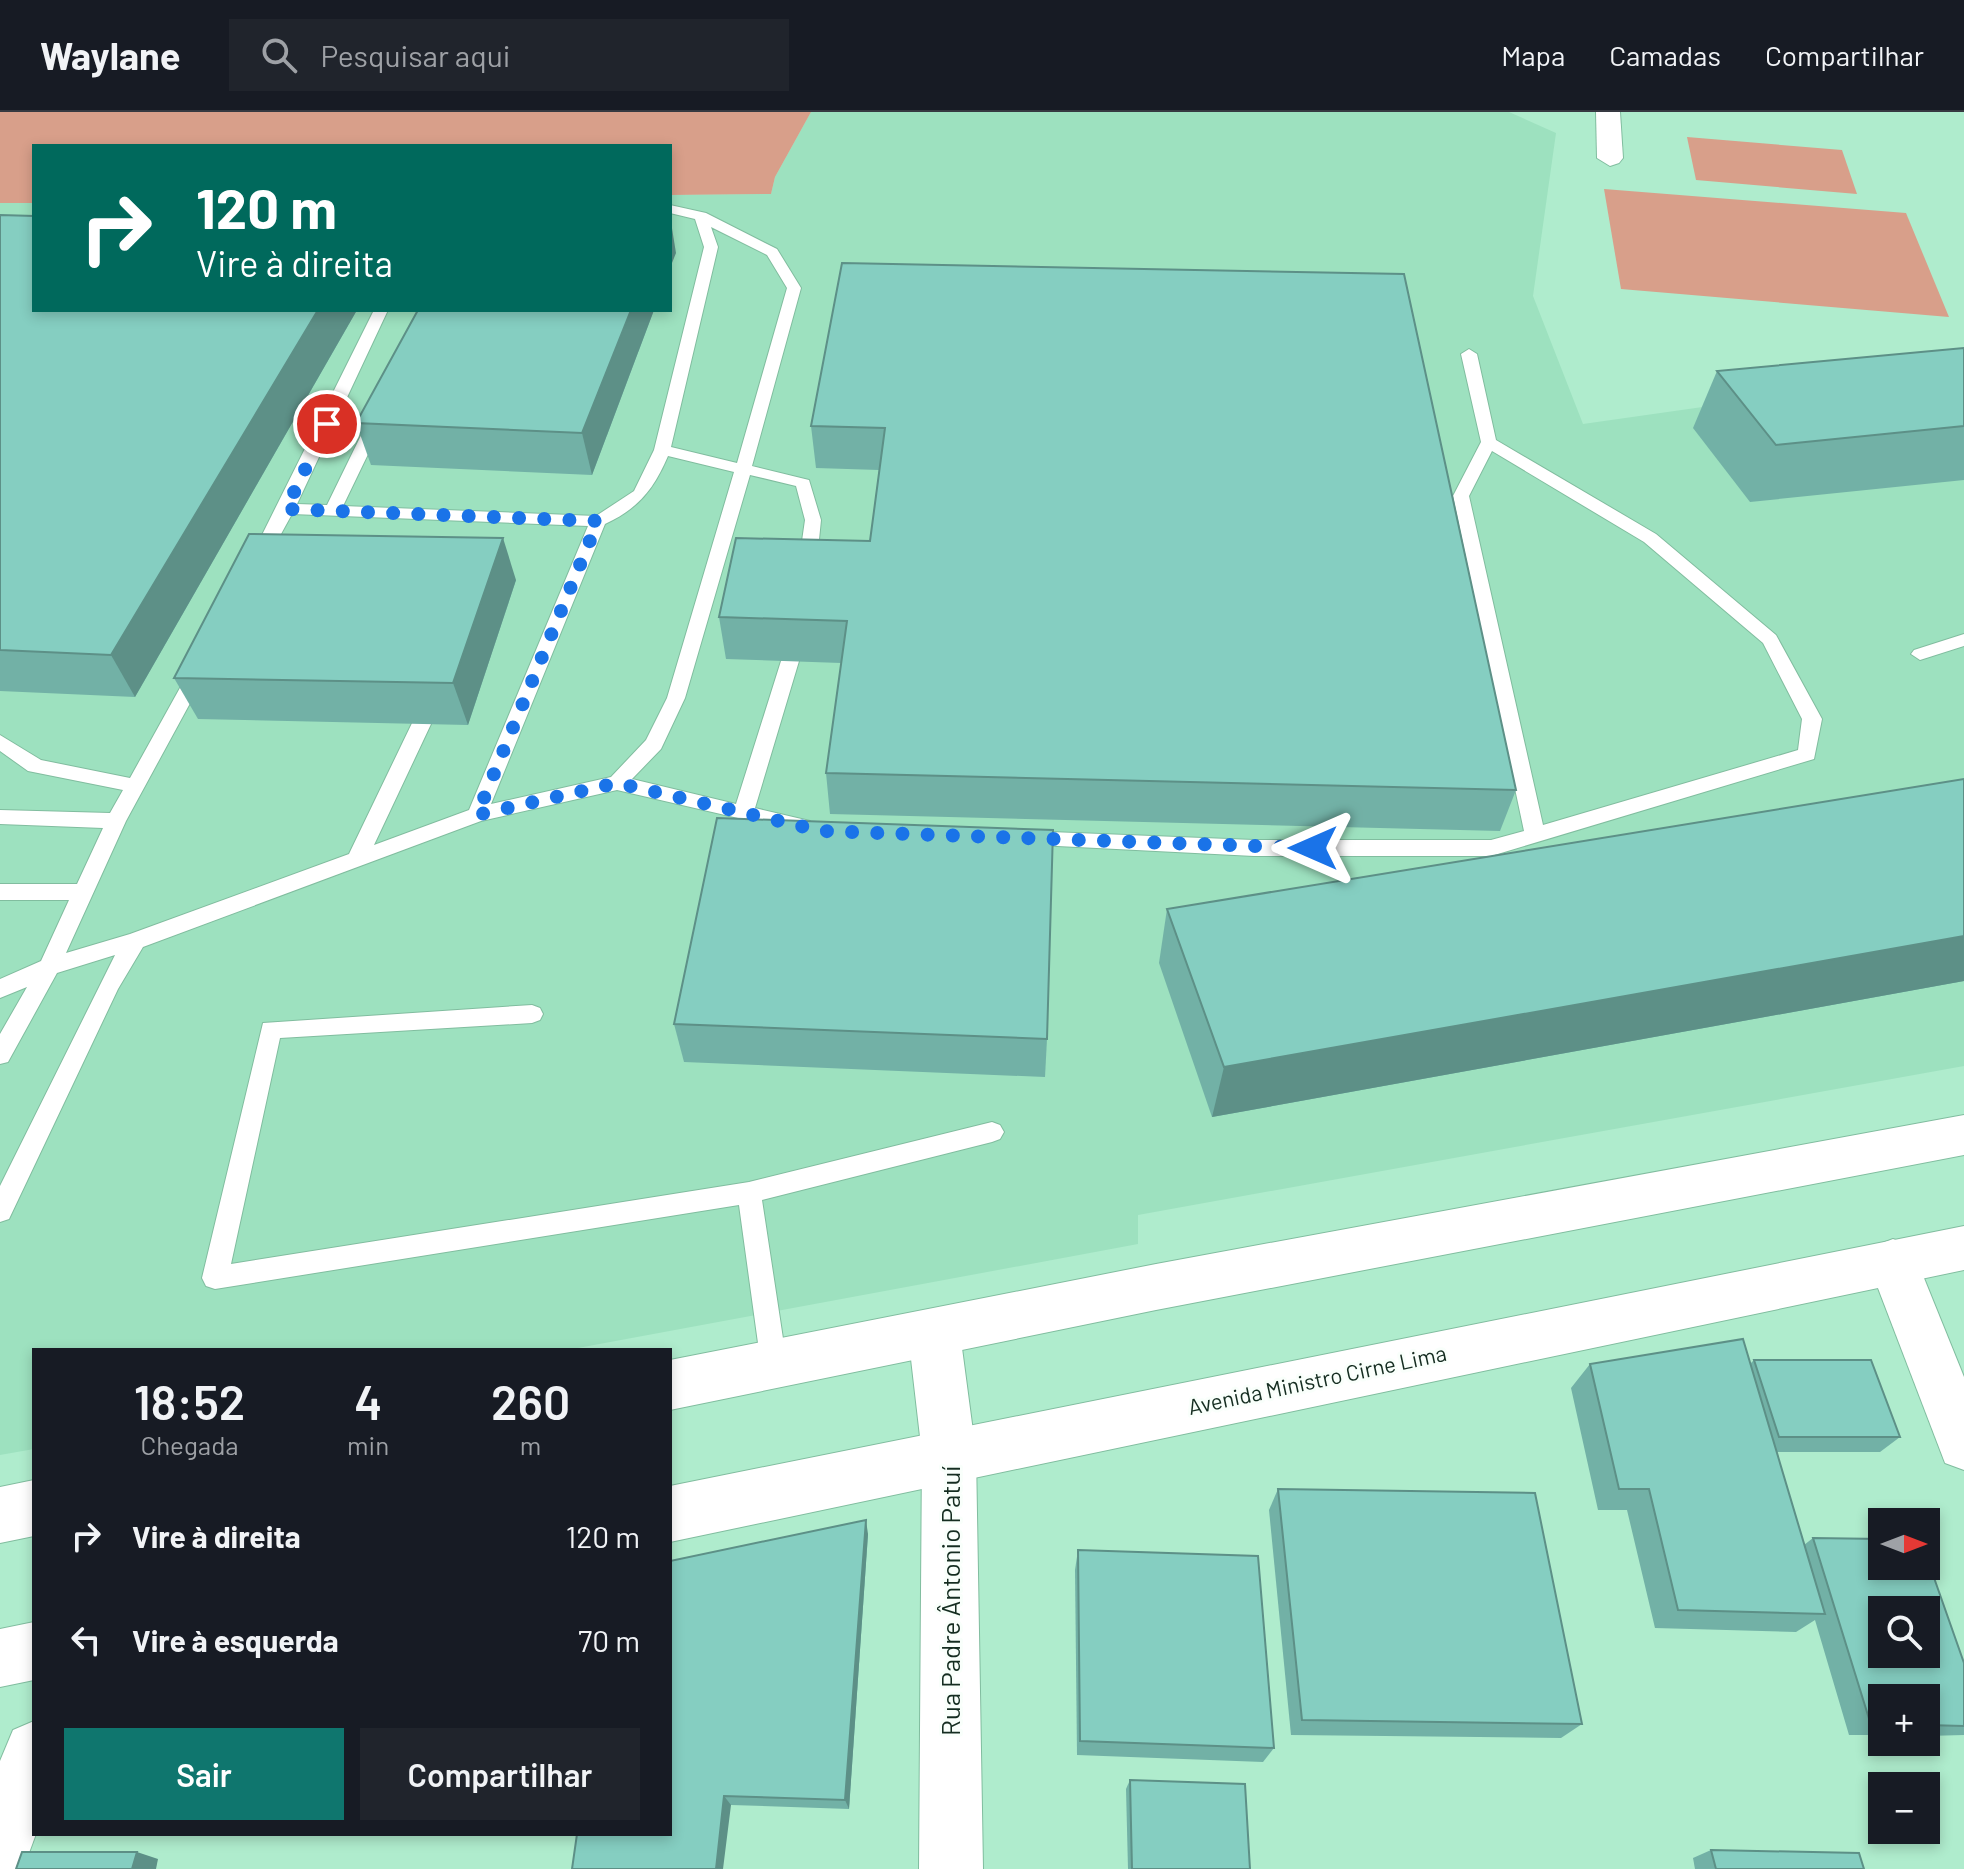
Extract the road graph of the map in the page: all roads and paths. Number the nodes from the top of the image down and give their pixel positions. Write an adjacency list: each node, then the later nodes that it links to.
1 (1608, 112): 2 (main road)
2 (1610, 158)
3 (672, 209): 4 (lane)
4 (701, 216): 9 (lane); 10 (lane)
5 (380, 312): 11 (lane)
6 (1469, 354): 8 (lane)
7 (381, 410): 12 (lane)
8 (1489, 442): 32 (lane); 32 (lane)
9 (662, 450): 10 (lane); 14 (lane)
10 (741, 467): 17 (lane); 24 (lane)
11 (286, 509): 12 (lane); 16 (lane)
12 (333, 510): 13 (lane)
13 (504, 516): 14 (lane); 15 (lane)
14 (598, 521): 27 (lane)
15 (493, 541)
16 (248, 579)
17 (806, 582)
18 (1964, 640): 20 (lane)
19 (211, 648): 25 (lane)
20 (1920, 654)
21 (790, 661): 26 (lane)
22 (421, 724): 33 (lane)
23 (0, 742): 25 (lane)
24 (617, 783): 26 (lane); 27 (lane)
25 (136, 786): 29 (lane)
26 (743, 813): 30 (lane)
27 (477, 815): 33 (lane)
28 (0, 817): 29 (lane)
29 (116, 821): 35 (lane)
30 (822, 831)
31 (998, 837): 32 (lane)
32 (1535, 837)
33 (358, 857): 36 (lane)
34 (0, 892): 35 (lane)
35 (86, 892): 37 (lane)
36 (135, 941): 37 (lane); 44 (lane)
37 (49, 967): 38 (lane); 40 (lane)
38 (0, 989)
39 (532, 1014): 43 (lane)
40 (0, 1055)
41 (992, 1132): 43 (lane)
42 (1964, 1135): 47 (main road)
43 (749, 1193): 48 (lane)
44 (0, 1211)
45 (1964, 1248): 46 (main road, Avenida Ministro Cirne Lima)
46 (1893, 1262): 50 (main road); 51 (main road, Avenida Ministro Cirne Lima)
47 (934, 1333): 48 (main road); 51 (main road, Rua Padre Ântonio Patuí)
48 (774, 1365): 49 (main road)
49 (672, 1385)
50 (1964, 1444)
51 (949, 1454): 53 (main road, Avenida Ministro Cirne Lima); 59 (main road, Rua Padre Ântonio Patuí)
52 (32, 1508): 54 (main road)
53 (672, 1514)
54 (0, 1515)
55 (32, 1651): 56 (main road)
56 (0, 1658)
57 (32, 1757): 58 (main road)
58 (0, 1848)
59 (951, 1869)

